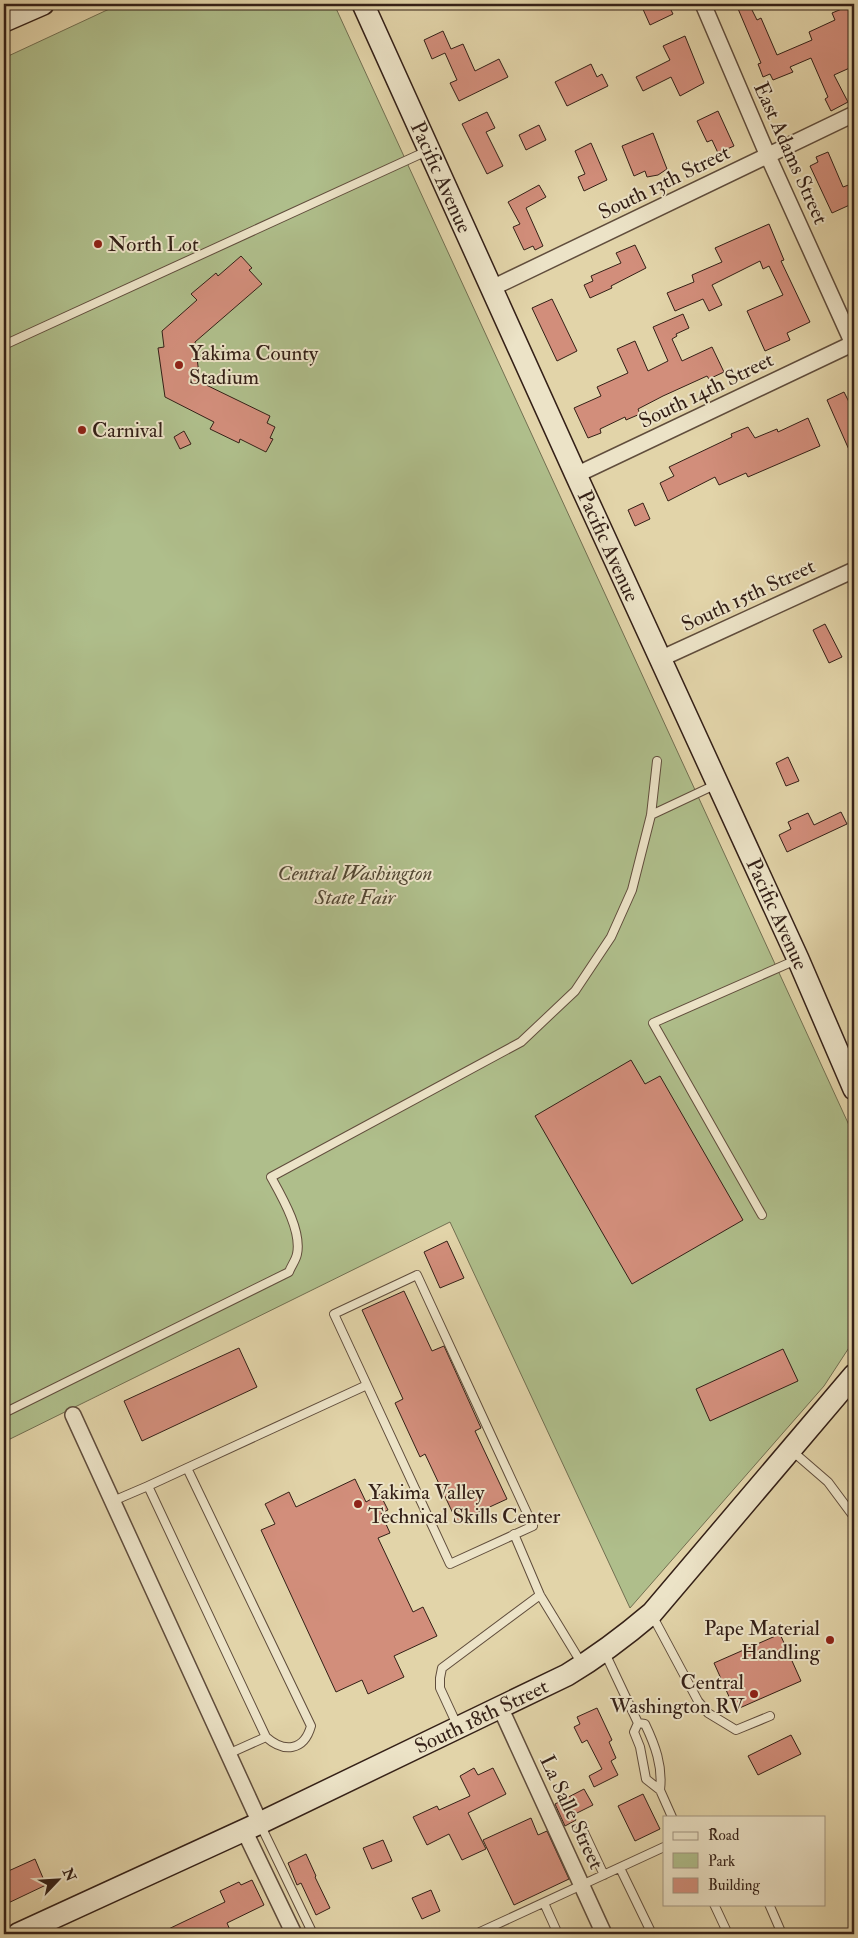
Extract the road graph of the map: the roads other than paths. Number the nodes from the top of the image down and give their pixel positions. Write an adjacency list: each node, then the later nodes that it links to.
1 (43, 4): 4 (street)
2 (363, 4): 6 (street, Pacific Avenue)
3 (703, 4): 7 (street, East Adams Street)
4 (4, 22)
5 (854, 114): 7 (street, South 13th Street)
6 (429, 150): 8 (street, Pacific Avenue); 10 (lane)
7 (768, 156): 8 (street, South 13th Street); 9 (street, East Adams Street)
8 (492, 288): 11 (street, Pacific Avenue)
9 (854, 344): 11 (street, South 14th Street)
10 (4, 345)
11 (576, 475): 13 (street, Pacific Avenue)
12 (854, 570): 13 (street, South 15th Street)
13 (660, 659): 15 (street, Pacific Avenue)
14 (657, 761): 16 (lane)
15 (717, 784): 16 (lane); 17 (street, Pacific Avenue)
16 (651, 815): 22 (lane)
17 (798, 959): 18 (street, Pacific Avenue); 19 (lane)
18 (854, 1089)
19 (762, 1216)
20 (854, 1375): 24 (street, South 18th Street)
21 (367, 1385): 25 (lane); 29 (lane); 29 (lane)
22 (4, 1413)
23 (73, 1414): 27 (street)
24 (791, 1450): 28 (lane); 31 (street, South 18th Street)
25 (187, 1468): 26 (lane); 38 (lane)
26 (148, 1486): 27 (lane); 38 (lane)
27 (112, 1501): 39 (street)
28 (854, 1517)
29 (514, 1534): 30 (lane)
30 (540, 1595): 33 (lane); 37 (lane)
31 (652, 1613): 32 (street, South 18th Street); 35 (lane)
32 (604, 1651): 33 (street, South 18th Street); 36 (lane)
33 (583, 1666): 34 (street, South 18th Street)
34 (500, 1707): 37 (street, South 18th Street); 47 (street, La Salle Street)
35 (770, 1716)
36 (638, 1723): 40 (lane); 40 (lane)
37 (458, 1728): 42 (street, South 18th Street)
38 (266, 1737): 39 (lane)
39 (228, 1754): 42 (street)
40 (660, 1790): 41 (lane)
41 (672, 1816)
42 (252, 1826): 52 (street, South 18th Street); 53 (street); 54 (lane)
43 (581, 1826): 46 (lane)
44 (663, 1847): 45 (lane)
45 (620, 1868): 46 (lane); 57 (lane)
46 (604, 1875): 47 (lane)
47 (582, 1886): 48 (lane); 56 (street, La Salle Street)
48 (544, 1903): 51 (lane); 55 (lane)
49 (715, 1906): 58 (lane)
50 (770, 1906): 59 (lane)
51 (480, 1932)
52 (18, 1934)
53 (294, 1934)
54 (313, 1934)
55 (558, 1934)
56 (604, 1934)
57 (652, 1934)
58 (728, 1934)
59 (782, 1934)

